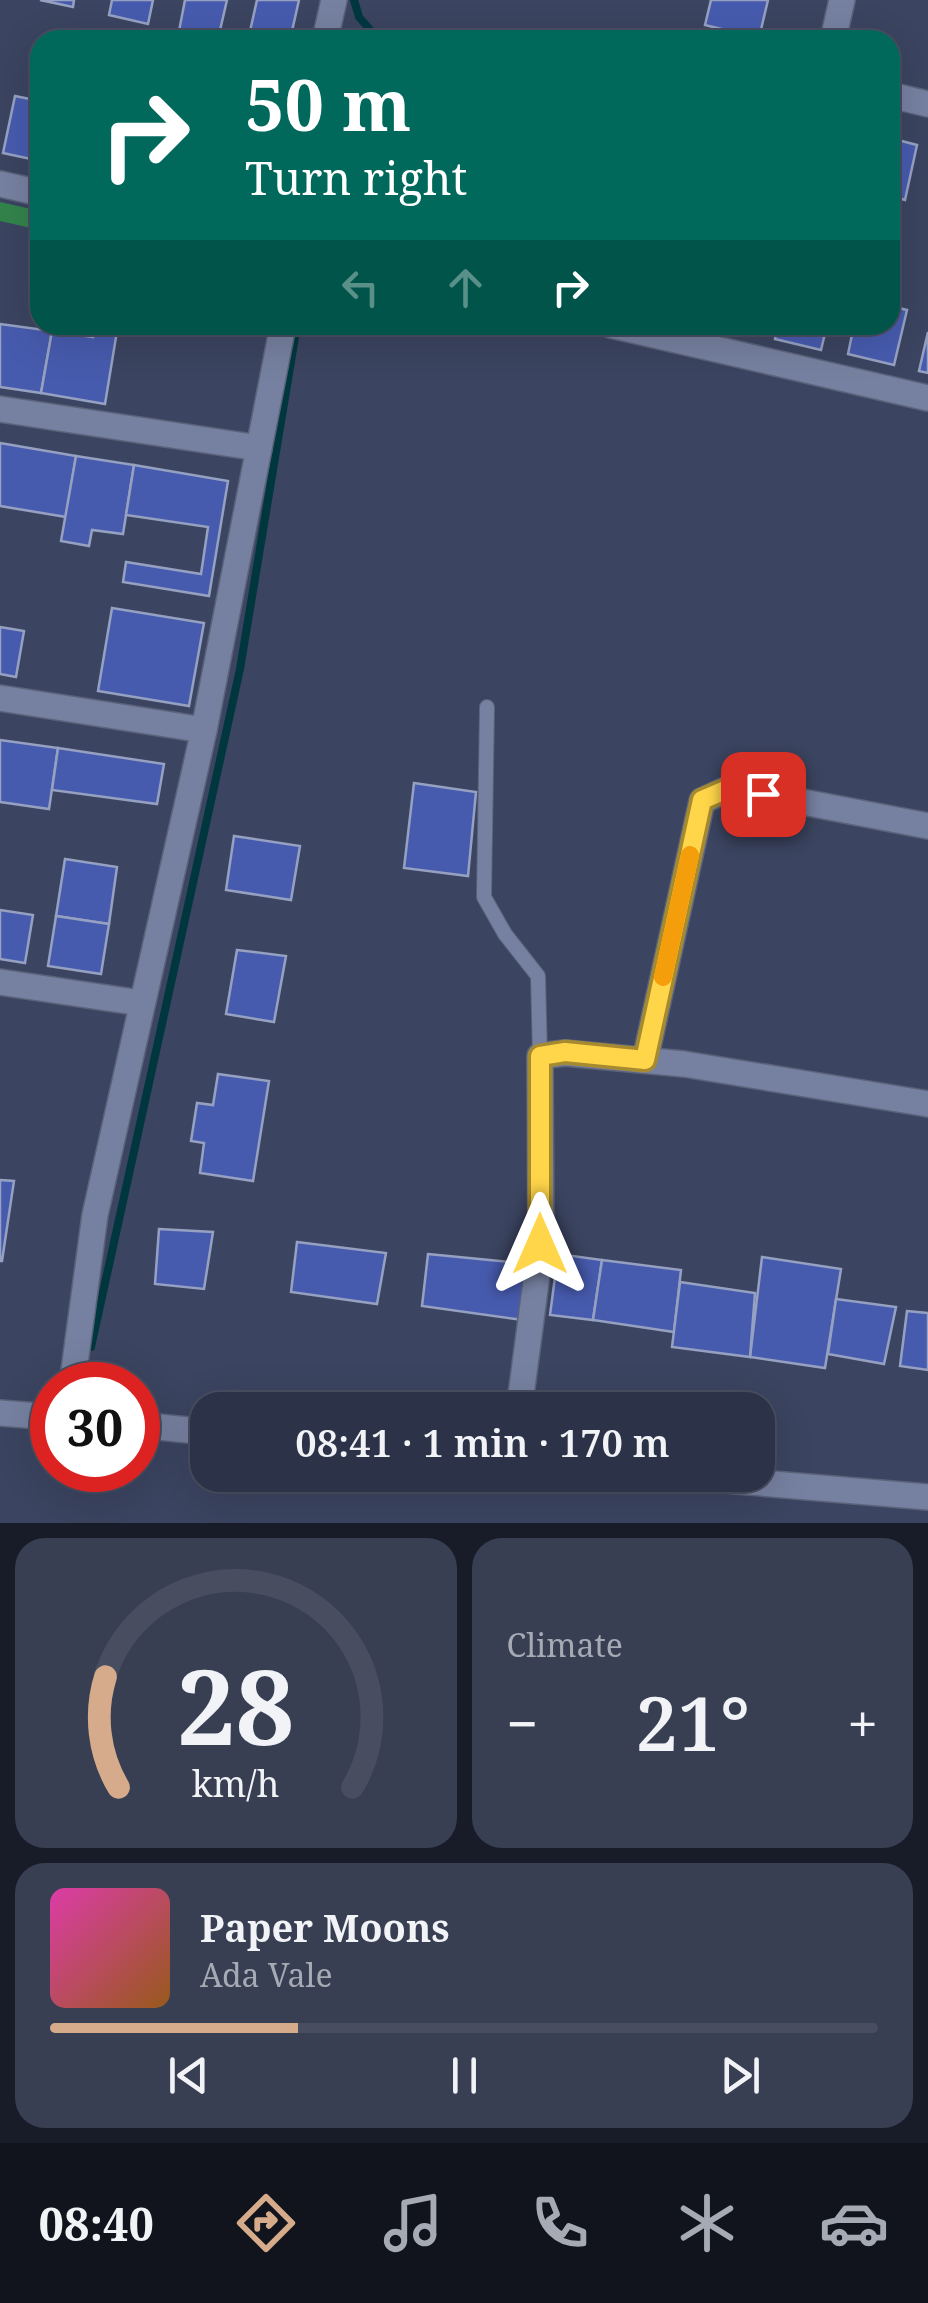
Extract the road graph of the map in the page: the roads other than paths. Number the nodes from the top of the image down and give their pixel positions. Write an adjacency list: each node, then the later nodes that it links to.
1 (334, 0): 3 (street)
2 (842, 0): 4 (street)
3 (327, 30)
4 (835, 30)
5 (900, 97): 6 (street)
6 (928, 104)
7 (0, 184): 8 (street)
8 (30, 190)
9 (280, 335): 13 (street)
10 (654, 335): 11 (street)
11 (928, 398)
12 (0, 409): 13 (street)
13 (259, 448): 16 (street)
14 (0, 698): 16 (street)
15 (487, 706): 20 (lane)
16 (204, 730): 19 (street)
17 (928, 826): 21 (street)
18 (0, 982): 19 (street)
19 (141, 1003): 23 (street)
20 (540, 1056): 21 (street); 24 (street)
21 (645, 1060): 22 (street)
22 (928, 1104)
23 (75, 1362)
24 (521, 1392)
25 (0, 1412): 26 (street)
26 (30, 1415)
27 (160, 1428): 28 (street)
28 (190, 1430)
29 (775, 1484): 30 (street)
30 (928, 1497)

